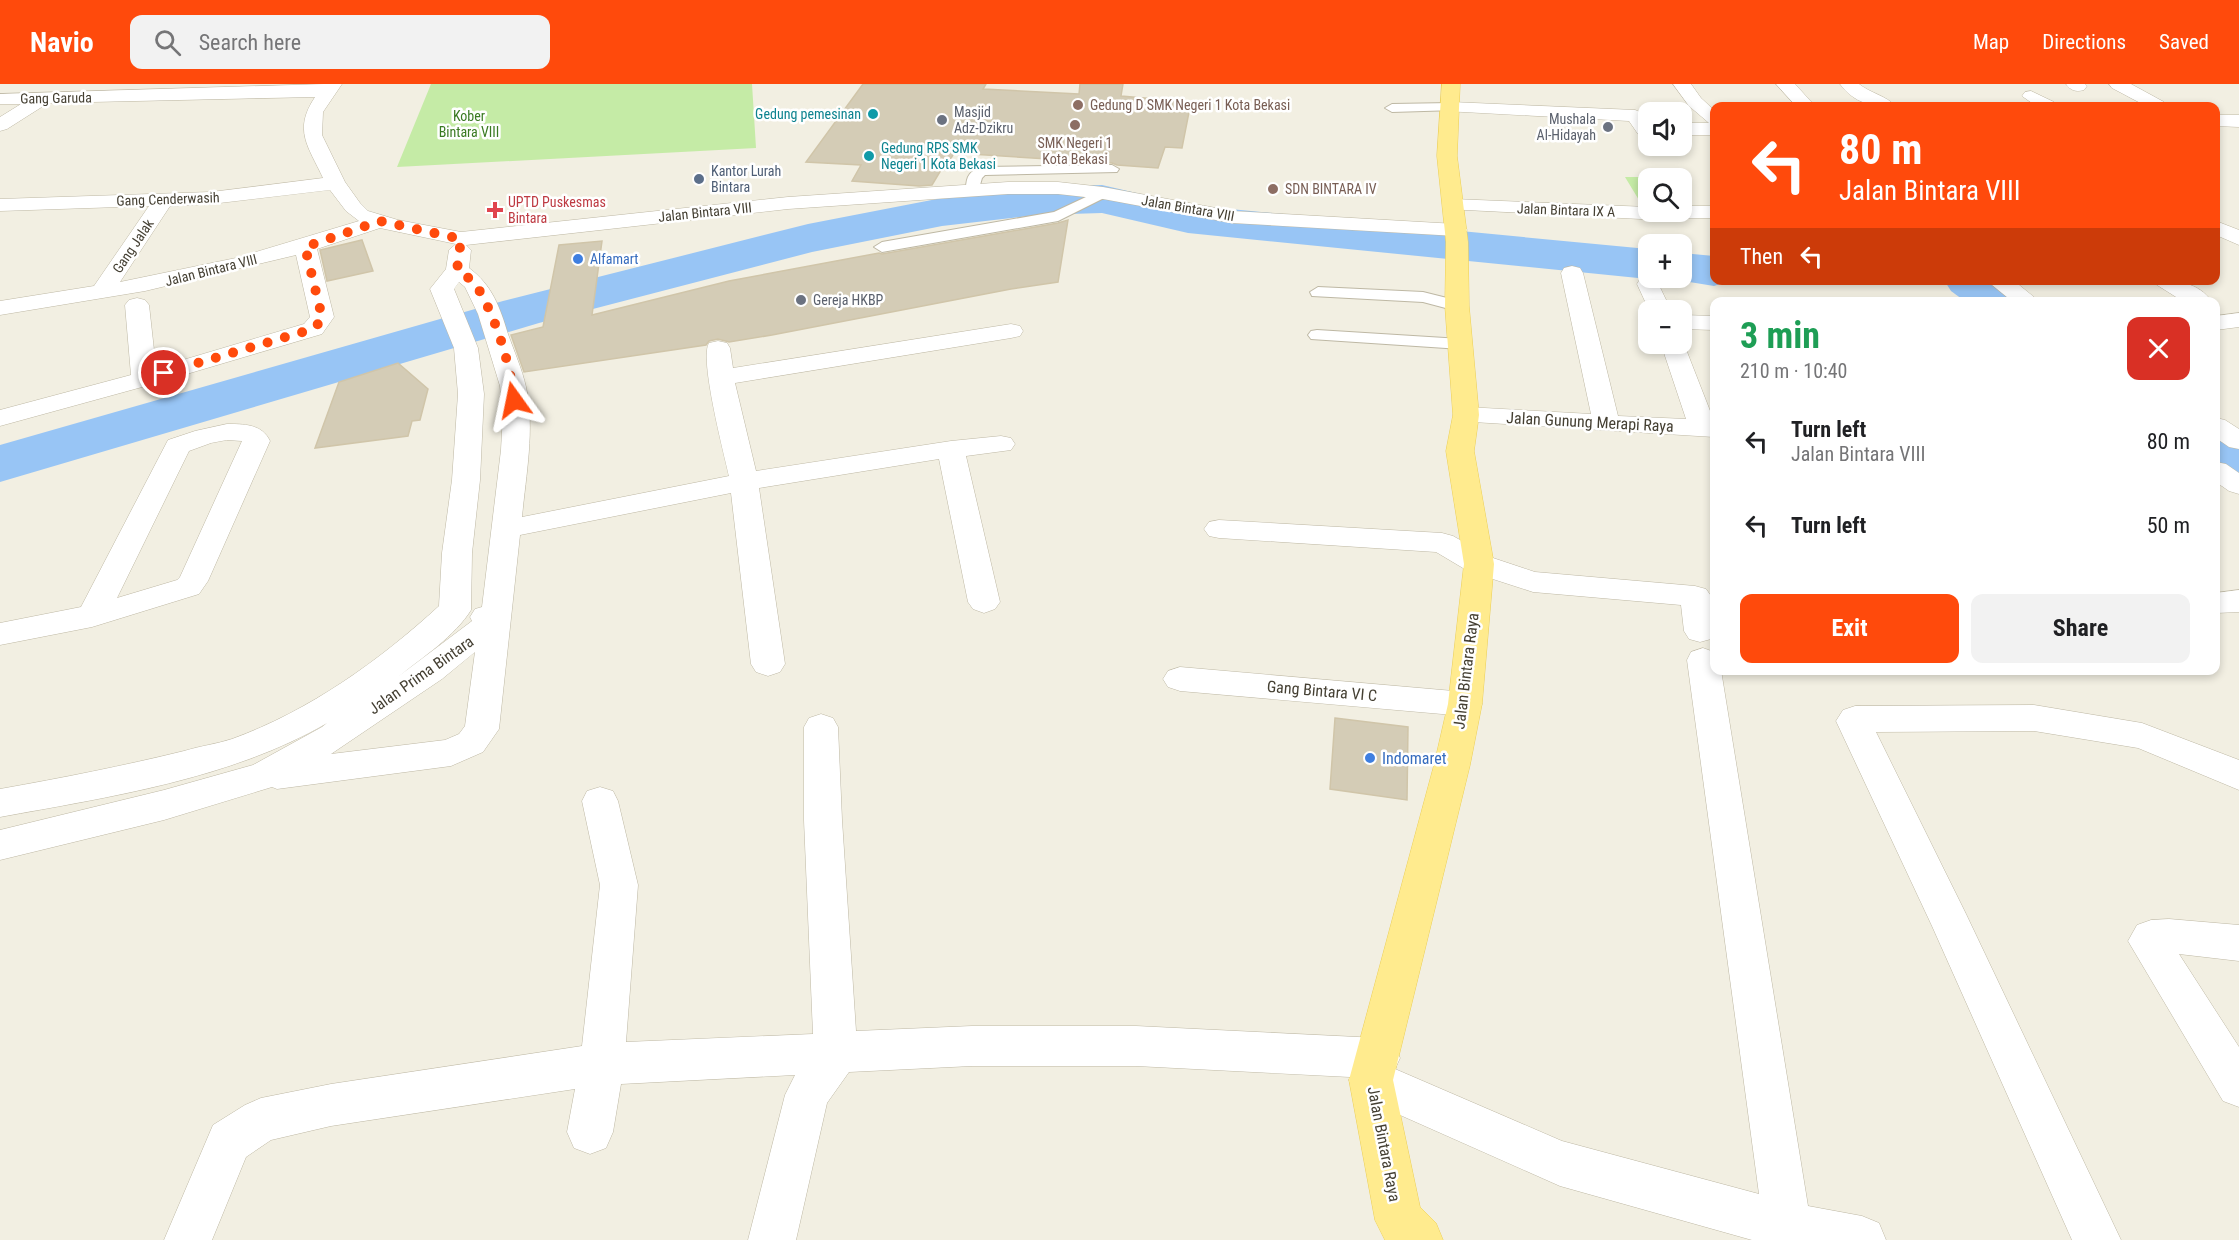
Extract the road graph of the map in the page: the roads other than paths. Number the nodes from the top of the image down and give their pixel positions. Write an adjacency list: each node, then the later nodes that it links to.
1 (1451, 84): 14 (main road, Jalan Bintara Raya)
2 (1682, 84): 16 (street)
3 (1785, 84): 10 (street)
4 (1849, 84): 11 (street)
5 (2118, 84): 13 (street)
6 (330, 88): 9 (street, Gang Garuda); 24 (street)
7 (2031, 96): 12 (street)
8 (0, 99): 9 (street, Gang Garuda)
9 (42, 99): 20 (street)
10 (1802, 102)
11 (1877, 102)
12 (2041, 102)
13 (2151, 102)
14 (1451, 107): 15 (lane); 17 (street); 28 (main road, Jalan Bintara Raya)
15 (1392, 108)
16 (1710, 115)
17 (1638, 120)
18 (2220, 121): 19 (street)
19 (2239, 121)
20 (0, 125)
21 (1692, 129): 22 (street)
22 (1710, 129)
23 (1112, 169): 25 (lane)
24 (335, 183): 27 (street, Gang Cenderwasih); 33 (street)
25 (972, 189): 26 (street, Jalan Bintara VIII); 34 (street, Jalan Bintara VIII)
26 (1099, 196): 35 (street, Jalan Bintara VIII); 37 (lane)
27 (164, 199): 29 (street, Gang Cenderwasih); 43 (street, Gang Jalak)
28 (1453, 205): 30 (street, Jalan Bintara IX A); 35 (main road, Jalan Bintara Raya)
29 (0, 206)
30 (1638, 211)
31 (1692, 212): 32 (street, Jalan Bintara IX A)
32 (1710, 212)
33 (380, 221): 34 (street, Jalan Bintara VIII); 36 (street, Jalan Bintara VIII)
34 (461, 239): 38 (street, Jalan Prima Bintara)
35 (1457, 245): 47 (main road, Jalan Bintara Raya)
36 (305, 247): 43 (street, Jalan Bintara VIII); 57 (street)
37 (882, 247)
38 (457, 270): 58 (street); 59 (street, Jalan Prima Bintara)
39 (1572, 273): 62 (street)
40 (2004, 285): 44 (street)
41 (2173, 285): 45 (street)
42 (1318, 292): 47 (lane)
43 (101, 293): 48 (street, Jalan Bintara VIII)
44 (2022, 297)
45 (2193, 297)
46 (137, 305): 57 (street)
47 (1457, 306): 53 (main road, Jalan Bintara Raya)
48 (0, 308)
49 (1692, 322): 50 (street)
50 (1710, 323)
51 (1011, 332): 56 (street)
52 (1317, 335): 53 (lane)
53 (1461, 344): 60 (main road, Jalan Bintara Raya)
54 (718, 348): 56 (street)
55 (1677, 354): 63 (street)
56 (721, 378): 67 (street)
57 (144, 379): 61 (street)
58 (513, 386): 59 (street); 69 (street)
59 (471, 394): 76 (street, Jalan Prima Bintara)
60 (1466, 415): 62 (street, Jalan Gunung Merapi Raya); 71 (main road, Jalan Bintara Raya)
61 (0, 418)
62 (1606, 422): 63 (street, Jalan Gunung Merapi Raya)
63 (1708, 429)
64 (1001, 444): 65 (street)
65 (951, 449): 67 (street); 74 (street)
66 (2220, 473): 68 (street)
67 (744, 482): 69 (street); 80 (street)
68 (2239, 485)
69 (507, 529): 78 (street)
70 (1219, 529): 71 (street)
71 (1479, 564): 72 (street); 82 (main road, Jalan Bintara Raya)
72 (1705, 598): 95 (street)
73 (2239, 601): 75 (street)
74 (984, 602)
75 (2220, 603)
76 (455, 610): 78 (street); 84 (street, Jalan Prima Bintara)
77 (92, 616): 77 (street); 79 (street)
78 (496, 619): 84 (street, Jalan Prima Bintara); 84 (street)
79 (0, 634)
80 (768, 664)
81 (1180, 679): 82 (street, Gang Bintara VI C)
82 (1465, 704): 92 (main road, Jalan Bintara Raya)
83 (821, 727): 90 (street)
84 (256, 762): 87 (street, Jalan Prima Bintara); 88 (street, Jalan Prima Bintara)
85 (2239, 776): 100 (street)
86 (600, 801): 91 (street)
87 (0, 803)
88 (1, 848)
89 (2239, 943): 93 (street)
90 (837, 1053): 91 (street); 92 (street); 98 (street)
91 (602, 1064): 94 (street); 97 (street)
92 (1375, 1069): 95 (street); 96 (main road, Jalan Bintara Raya)
93 (2239, 1086)
94 (590, 1132)
95 (1787, 1226): 99 (street)
96 (1408, 1233)
97 (188, 1240)
98 (772, 1240)
99 (1862, 1240)
100 (2097, 1240)

